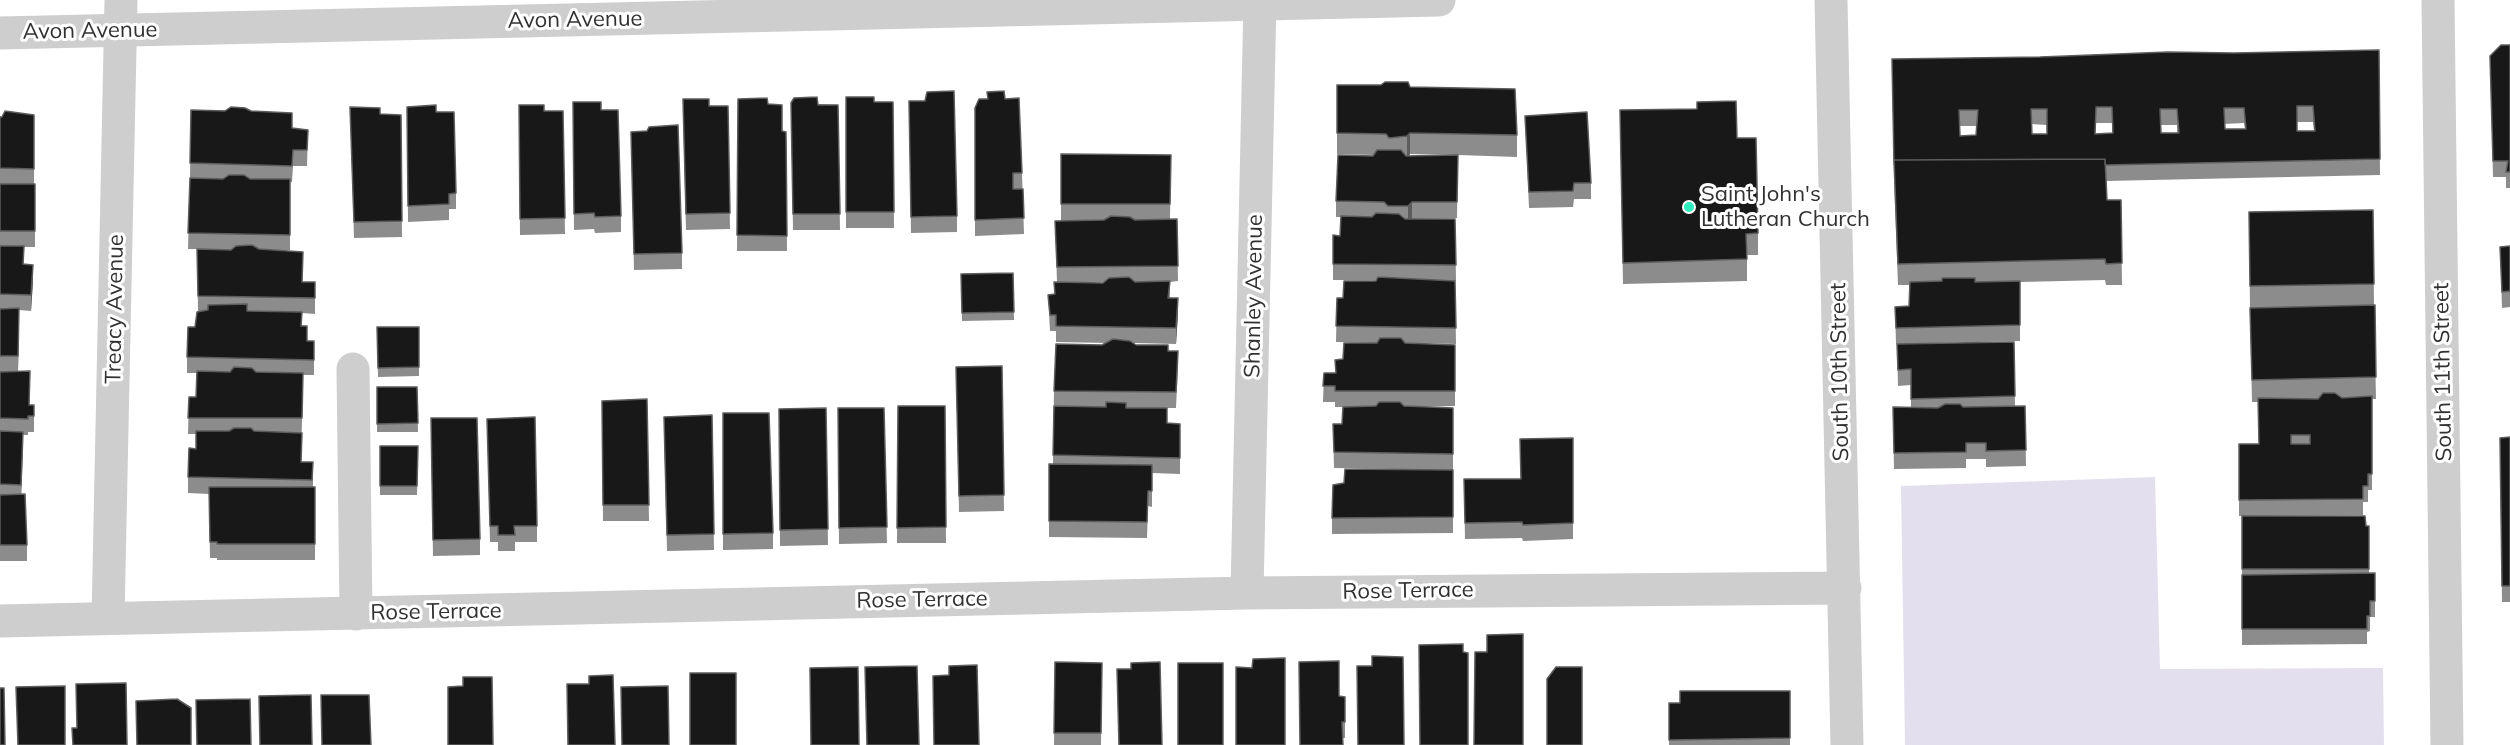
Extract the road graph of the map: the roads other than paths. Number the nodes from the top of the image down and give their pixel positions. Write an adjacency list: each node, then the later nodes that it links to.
1 (1439, 0): 4 (street, Avon Avenue)
2 (1831, 0): 9 (street, South 10th Street)
3 (2438, 0): 15 (street, South 11th Street)
4 (1260, 2): 5 (street, Avon Avenue); 10 (street, Shanley Avenue)
5 (680, 9): 6 (street, Avon Avenue)
6 (121, 15): 7 (street, Avon Avenue); 12 (street, Treacy Avenue)
7 (0, 33)
8 (353, 369): 11 (street)
9 (1845, 588): 10 (street, Rose Terrace); 14 (street, South 10th Street)
10 (1247, 592): 11 (street, Rose Terrace)
11 (356, 614): 12 (street, Rose Terrace)
12 (108, 618): 13 (street, Rose Terrace)
13 (0, 621)
14 (1847, 745)
15 (2447, 745)

